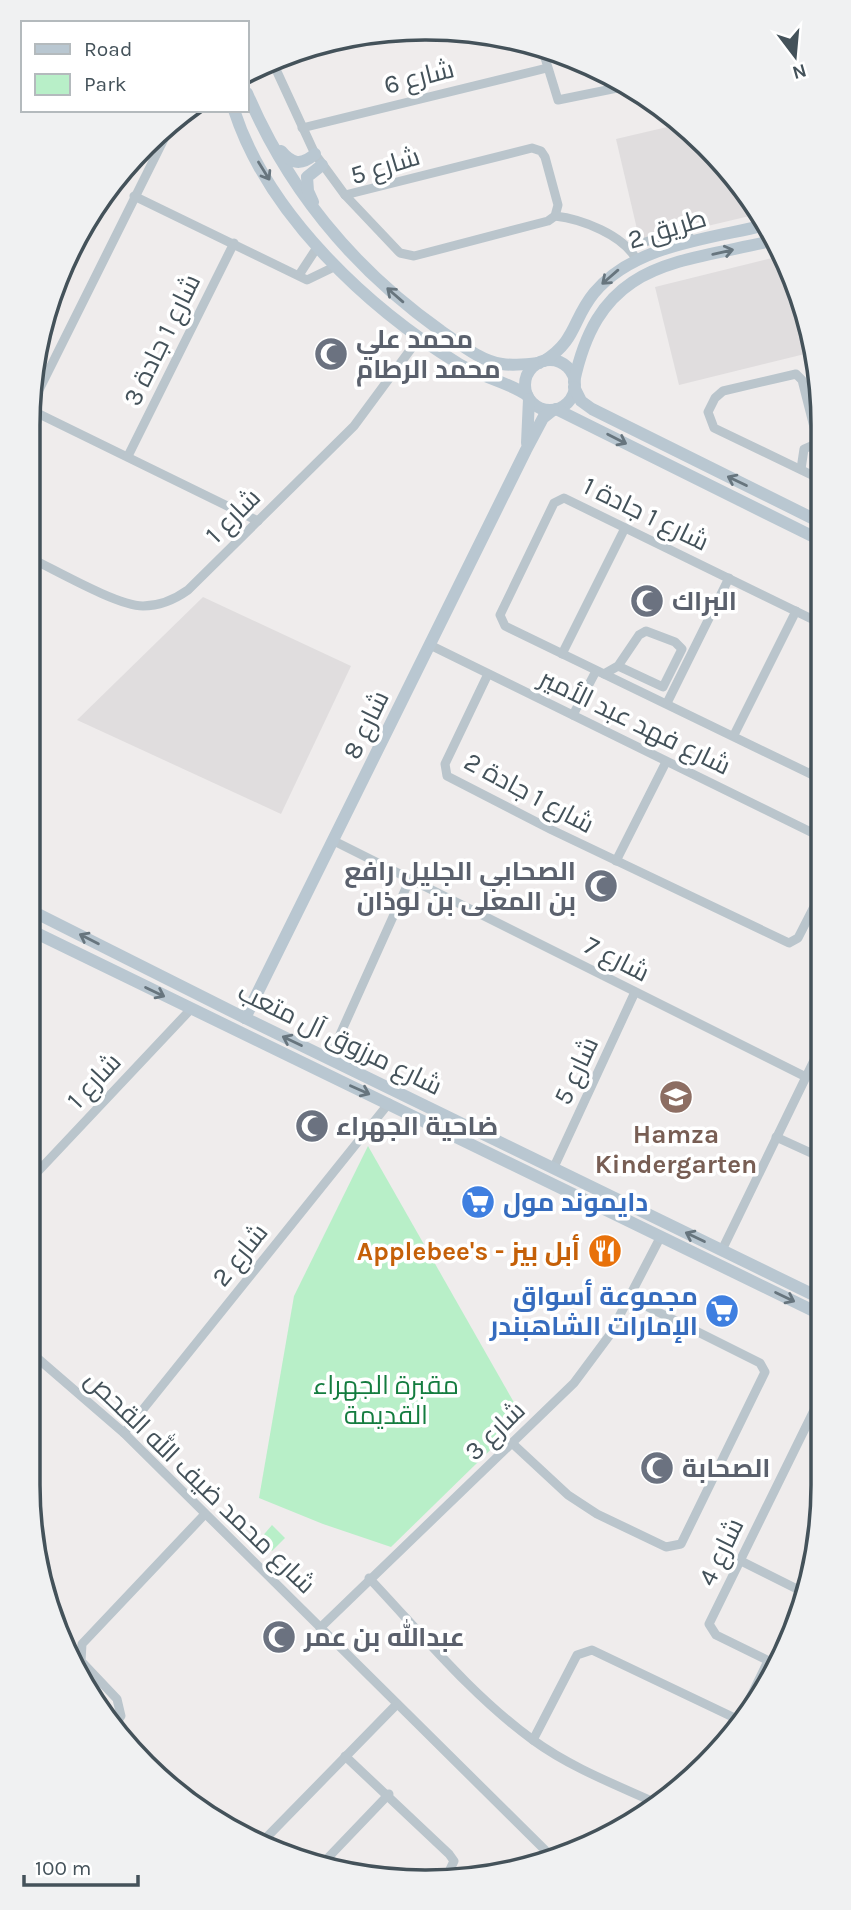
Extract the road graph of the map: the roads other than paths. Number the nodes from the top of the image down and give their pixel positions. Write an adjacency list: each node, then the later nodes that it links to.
1 (545, 60): 2 (street)
2 (547, 68): 4 (street); 7 (street, شارع 6)
3 (276, 71): 7 (street)
4 (612, 89)
5 (248, 95): 8 (main road)
6 (235, 112): 19 (main road, one-way to 19)
7 (302, 128): 10 (street)
8 (265, 134): 10 (main road); 15 (main road)
9 (159, 147): 11 (street)
10 (319, 160): 12 (street); 15 (main road)
11 (134, 195): 17 (street); 26 (street)
12 (345, 195): 13 (street, شارع 5); 13 (street, شارع 5)
13 (555, 216): 20 (street)
14 (756, 227): 16 (main road, طريق 2)
15 (328, 230): 25 (main road, one-way to 15)
16 (691, 242): 20 (main road, طريق 2); 21 (main road)
17 (234, 243): 23 (street); 34 (street, شارع 1 جادة 3)
18 (764, 243): 21 (main road, طريق 2, one-way to 18)
19 (318, 246): 22 (main road); 23 (street)
20 (633, 253): 25 (main road, طريق 2, one-way to 25)
21 (696, 259): 27 (main road, طريق 2)
22 (336, 266): 23 (street); 24 (main road)
23 (299, 275)
24 (419, 338): 28 (main road); 40 (street, شارع 1)
25 (542, 362): 27 (main road); 28 (main road)
26 (43, 381)
27 (574, 385): 29 (main road); 38 (main road, one-way to 27)
28 (528, 397): 29 (main road); 33 (main road, شارع 8)
29 (554, 409): 33 (main road, شارع 8); 37 (main road, one-way to 37)
30 (810, 411): 35 (street)
31 (40, 414): 34 (street)
32 (811, 446): 35 (street)
33 (526, 450): 47 (main road, شارع 8)
34 (128, 456): 40 (street)
35 (801, 469): 36 (street)
36 (811, 474)
37 (768, 514): 39 (main road); 42 (main road)
38 (811, 519)
39 (811, 520)
40 (258, 521): 43 (street, شارع 1)
41 (625, 528): 44 (street, شارع 1 جادة 1); 48 (street); 48 (street, شارع 1 جادة 1)
42 (811, 536)
43 (40, 563)
44 (729, 578): 45 (street, شارع 1 جادة 1); 52 (street)
45 (796, 611): 46 (street, شارع 1 جادة 1); 54 (street)
46 (811, 618)
47 (430, 645): 51 (street, شارع فهد عبد الأمير); 58 (main road, شارع 8)
48 (562, 654): 50 (street, شارع 1 جادة 1)
49 (618, 666): 49 (street); 50 (street)
50 (600, 672): 52 (street, شارع 1 جادة 1); 53 (street)
51 (488, 674): 53 (street, شارع فهد عبد الأمير); 59 (street, شارع 1 جادة 2)
52 (667, 703): 54 (street, شارع 1 جادة 1)
53 (573, 715): 55 (street, شارع فهد عبد الأمير)
54 (734, 735): 56 (street, شارع 1 جادة 1)
55 (666, 762): 57 (street, شارع فهد عبد الأمير); 59 (street, شارع 1 جادة 2)
56 (811, 774)
57 (811, 832)
58 (334, 841): 60 (street, شارع 7); 66 (main road, شارع 8)
59 (616, 861): 61 (street, شارع 1 جادة 2)
60 (410, 879): 64 (street, شارع 7); 67 (street)
61 (811, 912)
62 (40, 915): 66 (main road, شارع مرزوق آل متعب, one-way to 62)
63 (40, 935): 65 (main road, شارع مرزوق آل متعب, one-way to 65)
64 (635, 992): 69 (street, شارع 7); 77 (street, شارع 5)
65 (191, 1009): 70 (main road, شارع مرزوق آل متعب, one-way to 70); 78 (street, شارع 1)
66 (246, 1018): 67 (main road, شارع مرزوق آل متعب, one-way to 66)
67 (328, 1059): 71 (main road, شارع مرزوق آل متعب)
68 (811, 1067): 69 (street)
69 (806, 1077): 74 (street)
70 (389, 1104): 73 (main road, شارع مرزوق آل متعب); 90 (street, شارع 2)
71 (464, 1124): 72 (main road, شارع مرزوق آل متعب); 73 (main road)
72 (485, 1134): 75 (main road); 77 (main road, شارع مرزوق آل متعب)
73 (456, 1136): 75 (main road, شارع مرزوق آل متعب)
74 (776, 1137): 76 (street); 80 (street)
75 (477, 1146): 79 (main road, شارع مرزوق آل متعب)
76 (811, 1153)
77 (554, 1167): 80 (main road, شارع مرزوق آل متعب, one-way to 77)
78 (40, 1169)
79 (661, 1236): 83 (main road, شارع مرزوق آل متعب); 86 (street, شارع 3)
80 (722, 1250): 81 (main road, شارع مرزوق آل متعب)
81 (742, 1260): 82 (main road, شارع مرزوق آل متعب); 83 (main road)
82 (764, 1270): 84 (main road); 85 (main road, شارع مرزوق آل متعب)
83 (735, 1272): 84 (main road, شارع مرزوق آل متعب)
84 (756, 1283): 87 (main road, شارع مرزوق آل متعب, one-way to 87)
85 (811, 1294)
86 (630, 1298): 91 (street, شارع 3); 91 (street)
87 (811, 1310)
88 (40, 1360): 90 (street, شارع محمد ضيف الله القحص)
89 (811, 1421): 93 (street, شارع 4)
90 (124, 1433): 92 (street, شارع محمد ضيف الله القحص)
91 (513, 1444): 94 (street, شارع 3)
92 (205, 1514): 96 (street, شارع محمد ضيف الله القحص); 97 (street)
93 (739, 1560): 95 (street); 98 (street, شارع 4)
94 (369, 1578): 96 (street, شارع 3); 103 (street)
95 (796, 1589)
96 (320, 1628): 100 (street, شارع محمد ضيف الله القحص)
97 (81, 1657)
98 (768, 1661)
99 (87, 1667): 101 (street)
100 (397, 1704): 104 (street); 108 (street, شارع محمد ضيف الله القحص)
101 (119, 1718)
102 (732, 1718): 103 (street)
103 (533, 1740): 106 (street)
104 (345, 1756): 105 (street); 107 (street)
105 (389, 1794): 109 (street); 110 (street)
106 (648, 1799)
107 (268, 1836)
108 (545, 1850)
109 (328, 1857)
110 (450, 1869)

